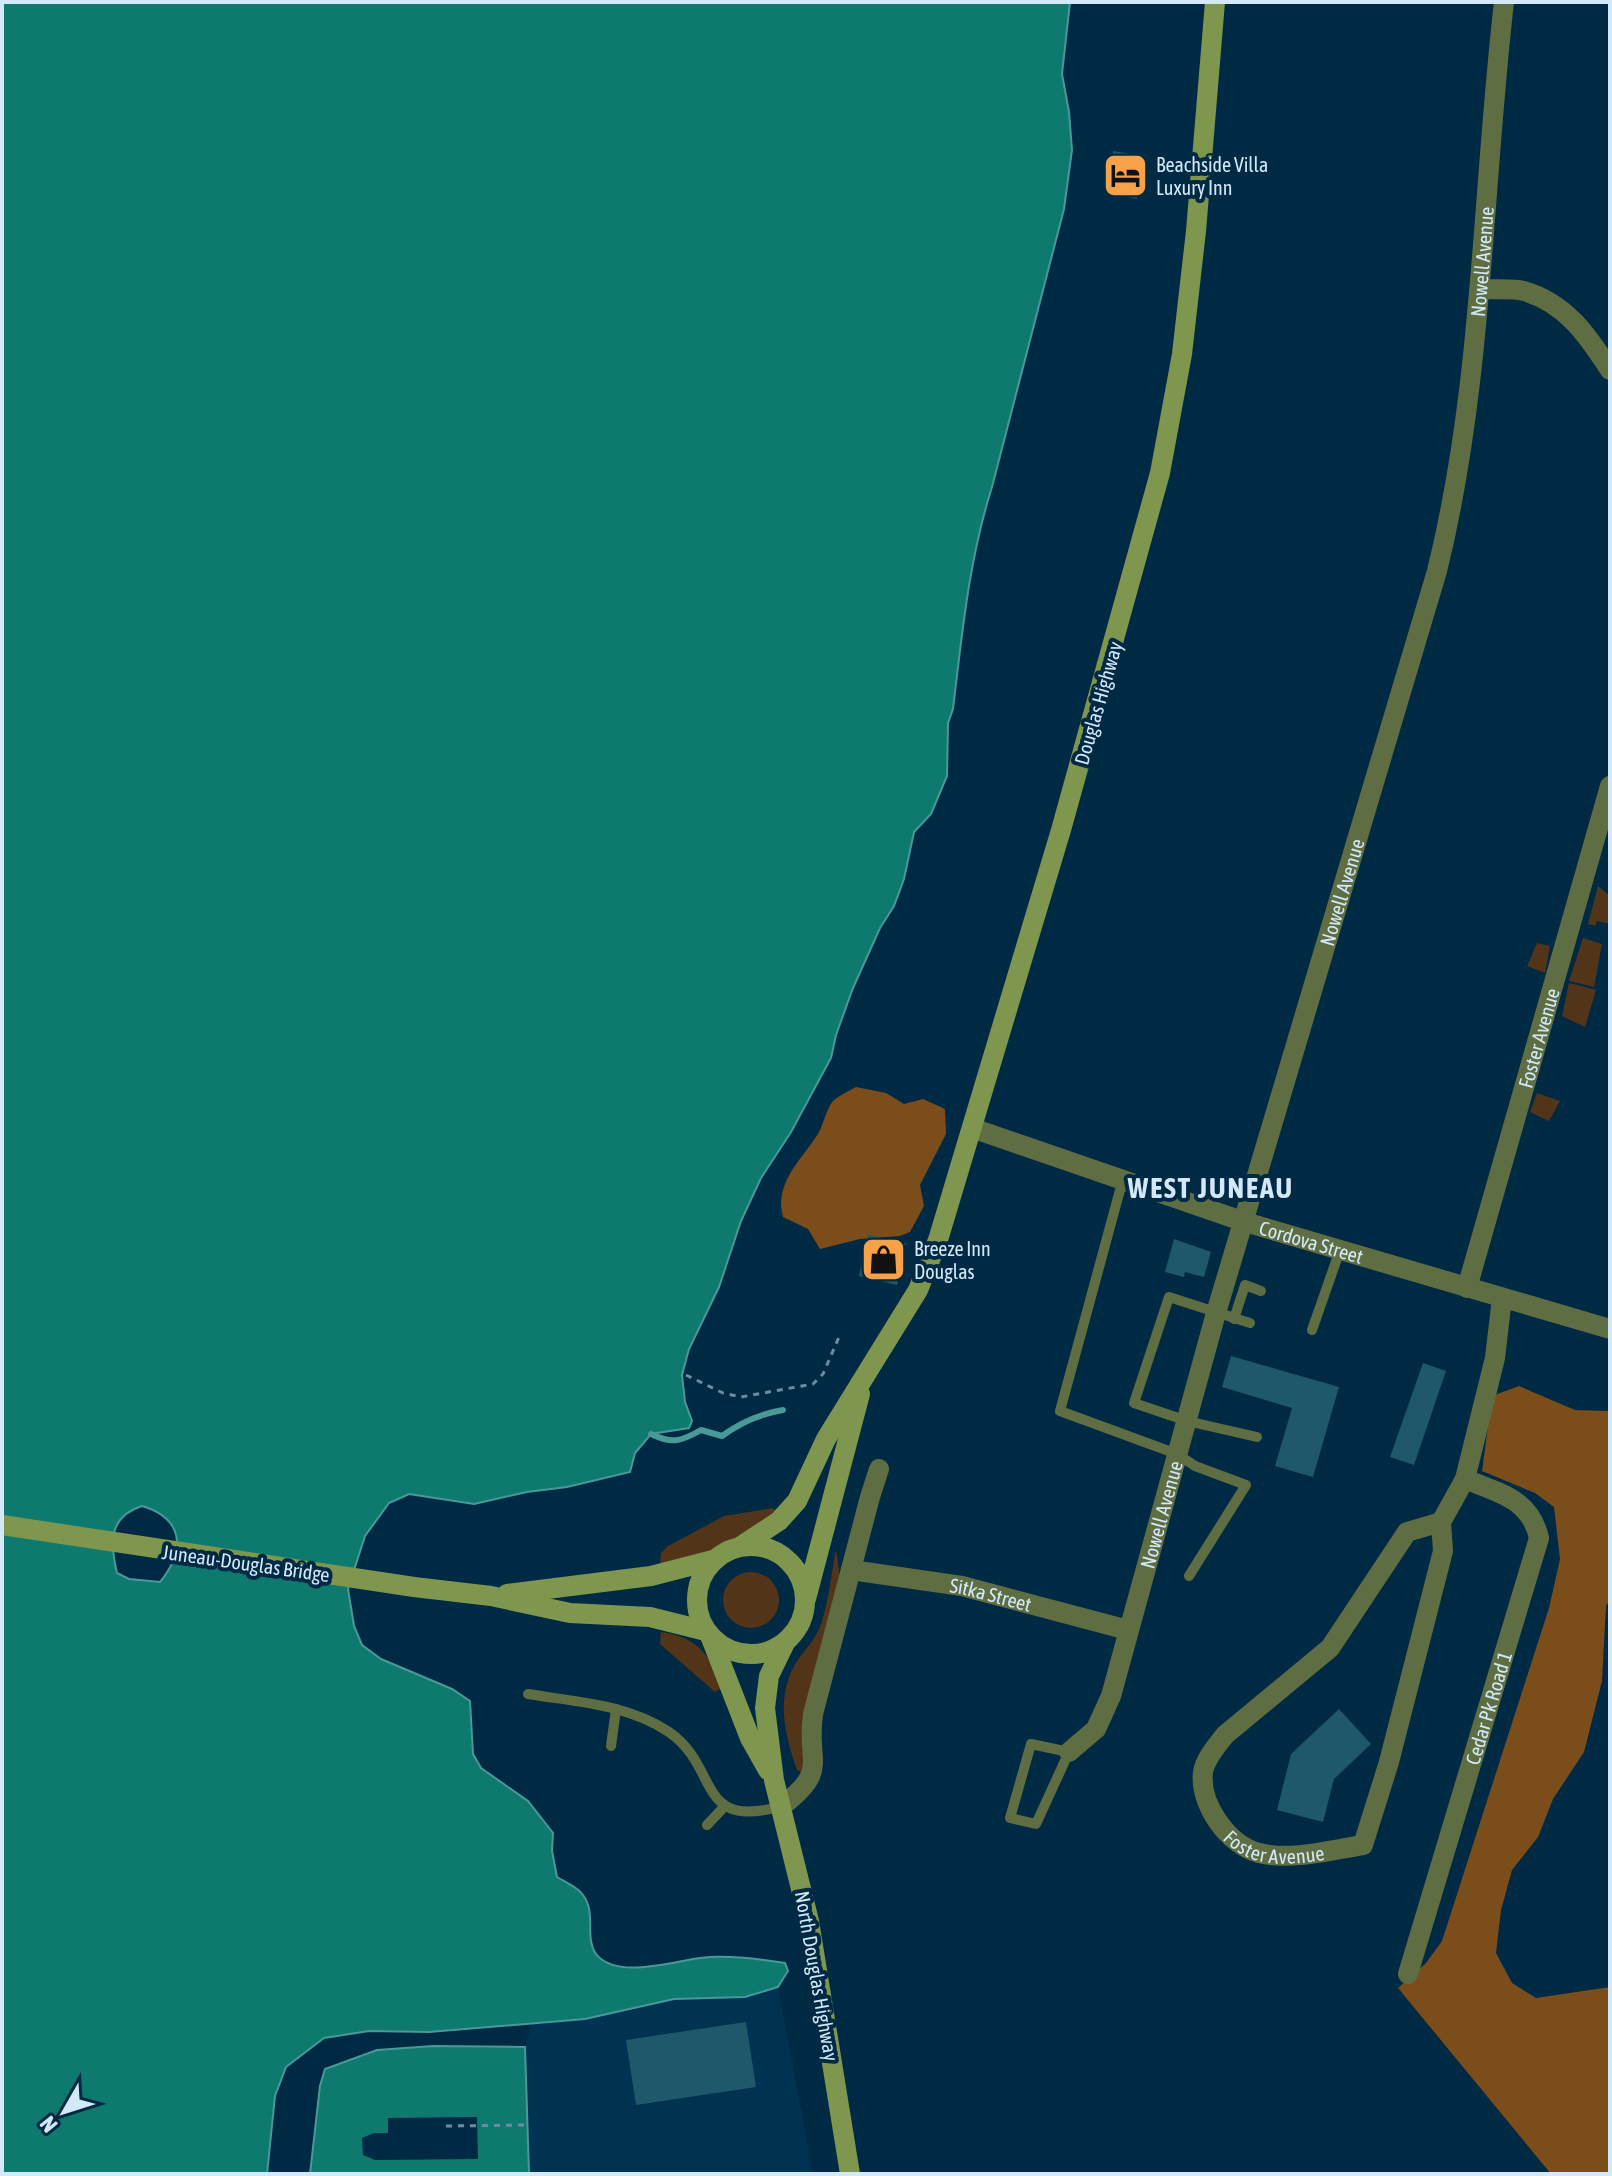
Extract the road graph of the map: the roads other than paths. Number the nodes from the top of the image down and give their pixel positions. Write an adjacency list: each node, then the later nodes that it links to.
1 (1215, 2): 6 (main road, Douglas Highway)
2 (1504, 2): 3 (street, Nowell Avenue)
3 (1480, 289): 4 (street); 8 (street, Nowell Avenue)
4 (1610, 370)
5 (1610, 786): 10 (street, Foster Avenue)
6 (972, 1128): 7 (street, Cordova Street); 17 (main road, Douglas Highway)
7 (1123, 1179): 8 (street, Cordova Street); 20 (lane)
8 (1245, 1222): 9 (street, Cordova Street); 13 (street, Nowell Avenue)
9 (1340, 1250): 10 (street, Cordova Street); 16 (lane)
10 (1467, 1288): 12 (street, Cordova Street)
11 (1261, 1291): 13 (lane)
12 (1502, 1298): 15 (street, Cordova Street); 22 (street, Foster Avenue)
13 (1225, 1316): 14 (lane); 18 (street, Nowell Avenue); 18 (lane)
14 (1250, 1323)
15 (1610, 1329)
16 (1312, 1330)
17 (866, 1373): 25 (main road, Douglas Highway); 30 (main road)
18 (1187, 1421): 19 (lane); 20 (street, Nowell Avenue)
19 (1257, 1437)
20 (1177, 1454): 28 (lane); 31 (street, Nowell Avenue)
21 (879, 1469): 27 (street)
22 (1465, 1479): 23 (street, Foster Avenue); 42 (street, Cedar Pk Road 1)
23 (1441, 1522): 23 (street, Foster Avenue)
24 (2, 1525): 29 (main road, Juneau-Douglas Bridge)
25 (741, 1546): 26 (main road); 30 (main road)
26 (713, 1560): 29 (main road); 32 (main road)
27 (851, 1570): 31 (street, Sitka Street); 39 (street)
28 (1189, 1576)
29 (491, 1596): 32 (main road)
30 (805, 1603): 33 (main road)
31 (1128, 1630): 37 (street, Nowell Avenue)
32 (708, 1634): 33 (main road); 38 (main road)
33 (785, 1643): 38 (main road)
34 (528, 1694): 35 (lane)
35 (616, 1709): 36 (lane); 40 (lane)
36 (611, 1746)
37 (1069, 1752): 37 (lane)
38 (774, 1780): 39 (main road, North Douglas Highway)
39 (782, 1806): 40 (lane); 43 (main road, North Douglas Highway)
40 (724, 1807): 41 (lane)
41 (707, 1825)
42 (1408, 1974)
43 (850, 2174)

